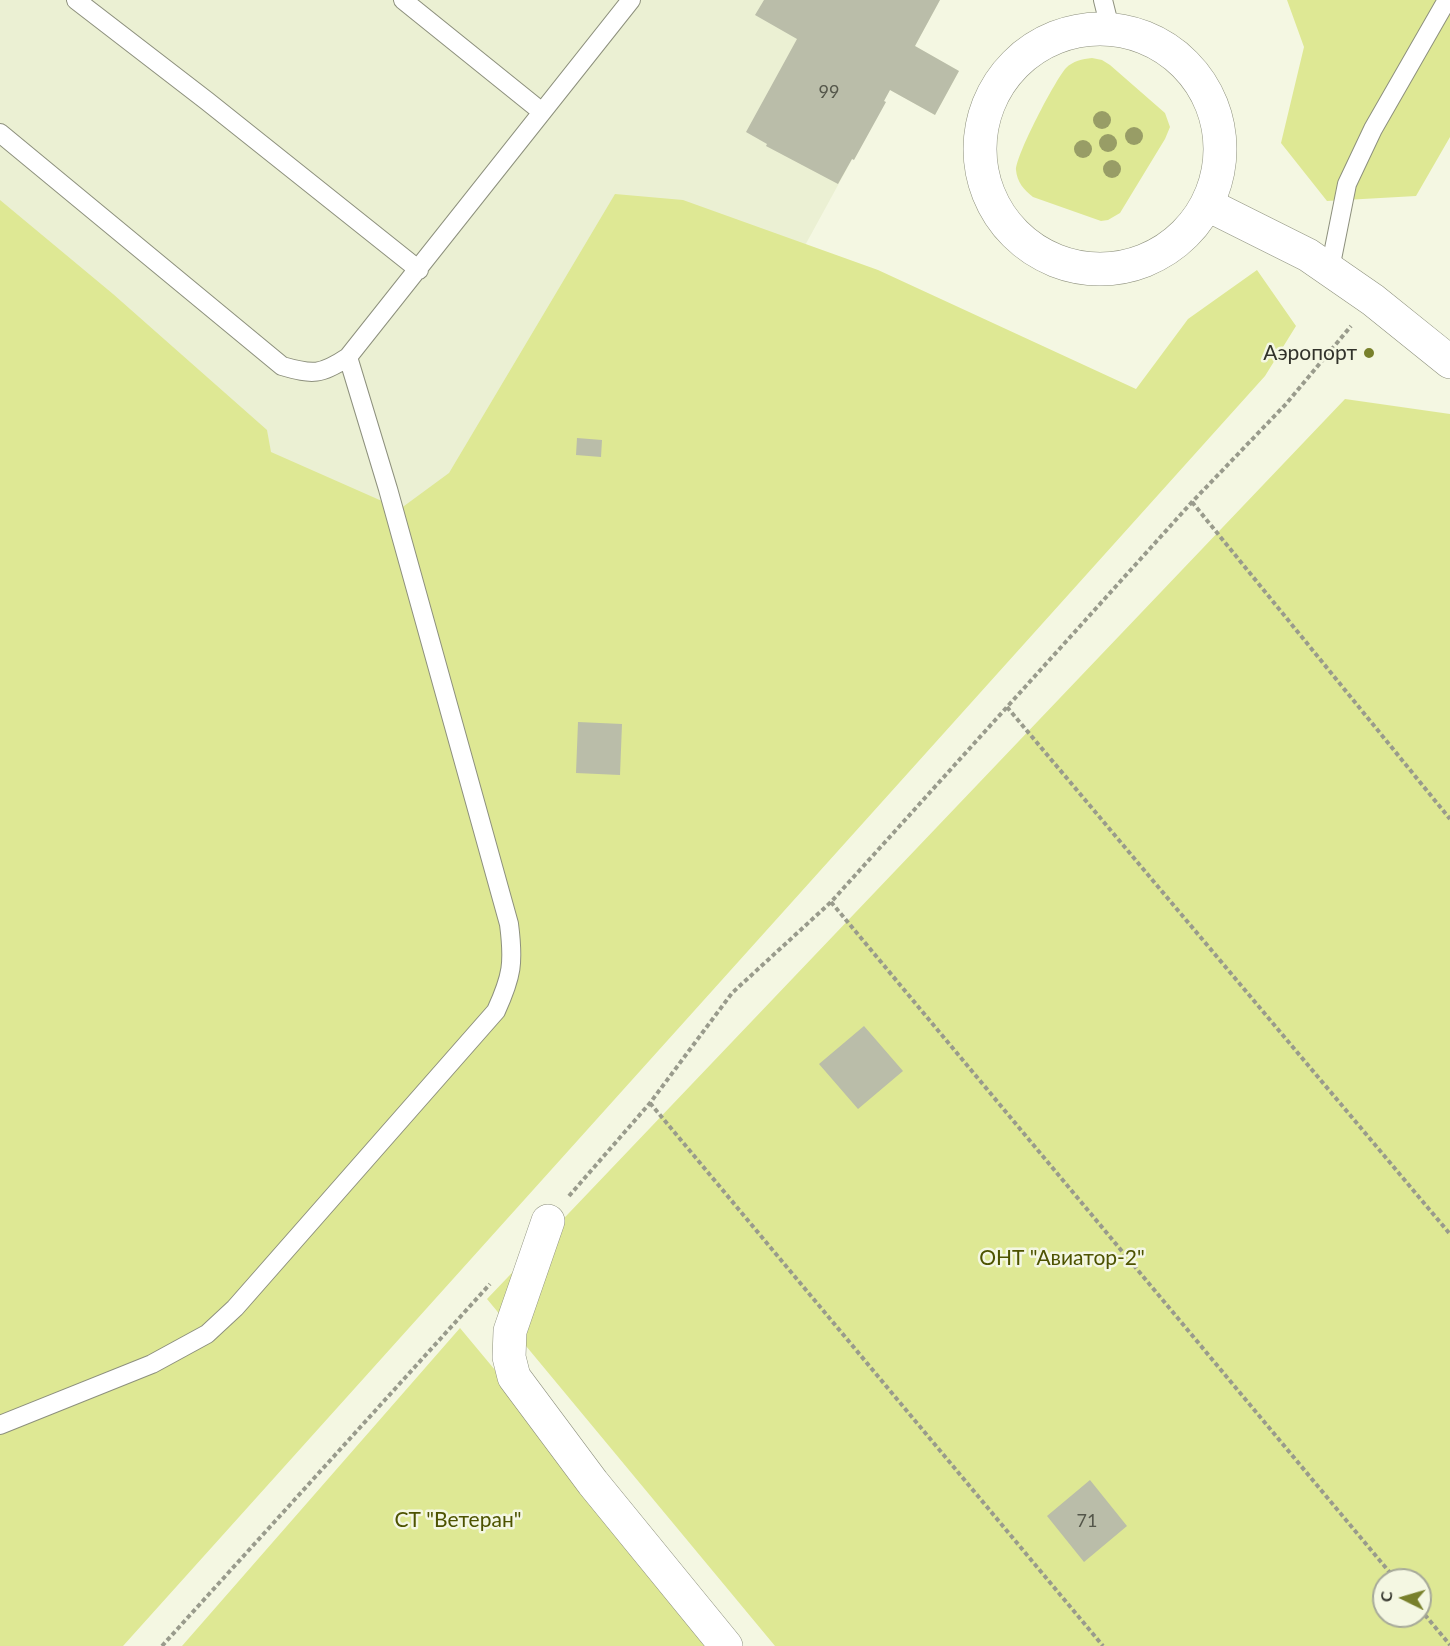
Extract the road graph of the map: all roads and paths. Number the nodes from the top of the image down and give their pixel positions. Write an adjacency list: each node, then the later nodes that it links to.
1 (76, 0): 10 (lane)
2 (403, 0): 6 (lane)
3 (631, 0): 6 (lane)
4 (1447, 0): 9 (lane)
5 (1106, 14): 8 (street); 8 (street)
6 (542, 112): 10 (lane)
7 (0, 133): 12 (lane)
8 (1208, 205): 9 (street)
9 (1330, 269): 11 (street)
10 (419, 270): 12 (lane)
11 (1373, 300): 13 (street); 14 (path)
12 (348, 357): 22 (lane)
13 (1450, 362)
14 (1192, 502): 15 (path); 16 (path)
15 (1007, 707): 17 (path); 20 (path)
16 (1450, 819)
17 (831, 902): 18 (path); 23 (path)
18 (650, 1103): 19 (path); 28 (path)
19 (548, 1221): 27 (street)
20 (1450, 1234)
21 (491, 1283): 26 (path)
22 (0, 1425)
23 (1386, 1568)
24 (1432, 1623): 25 (path)
25 (1450, 1645)
26 (162, 1646)
27 (726, 1646)
28 (1103, 1646)

